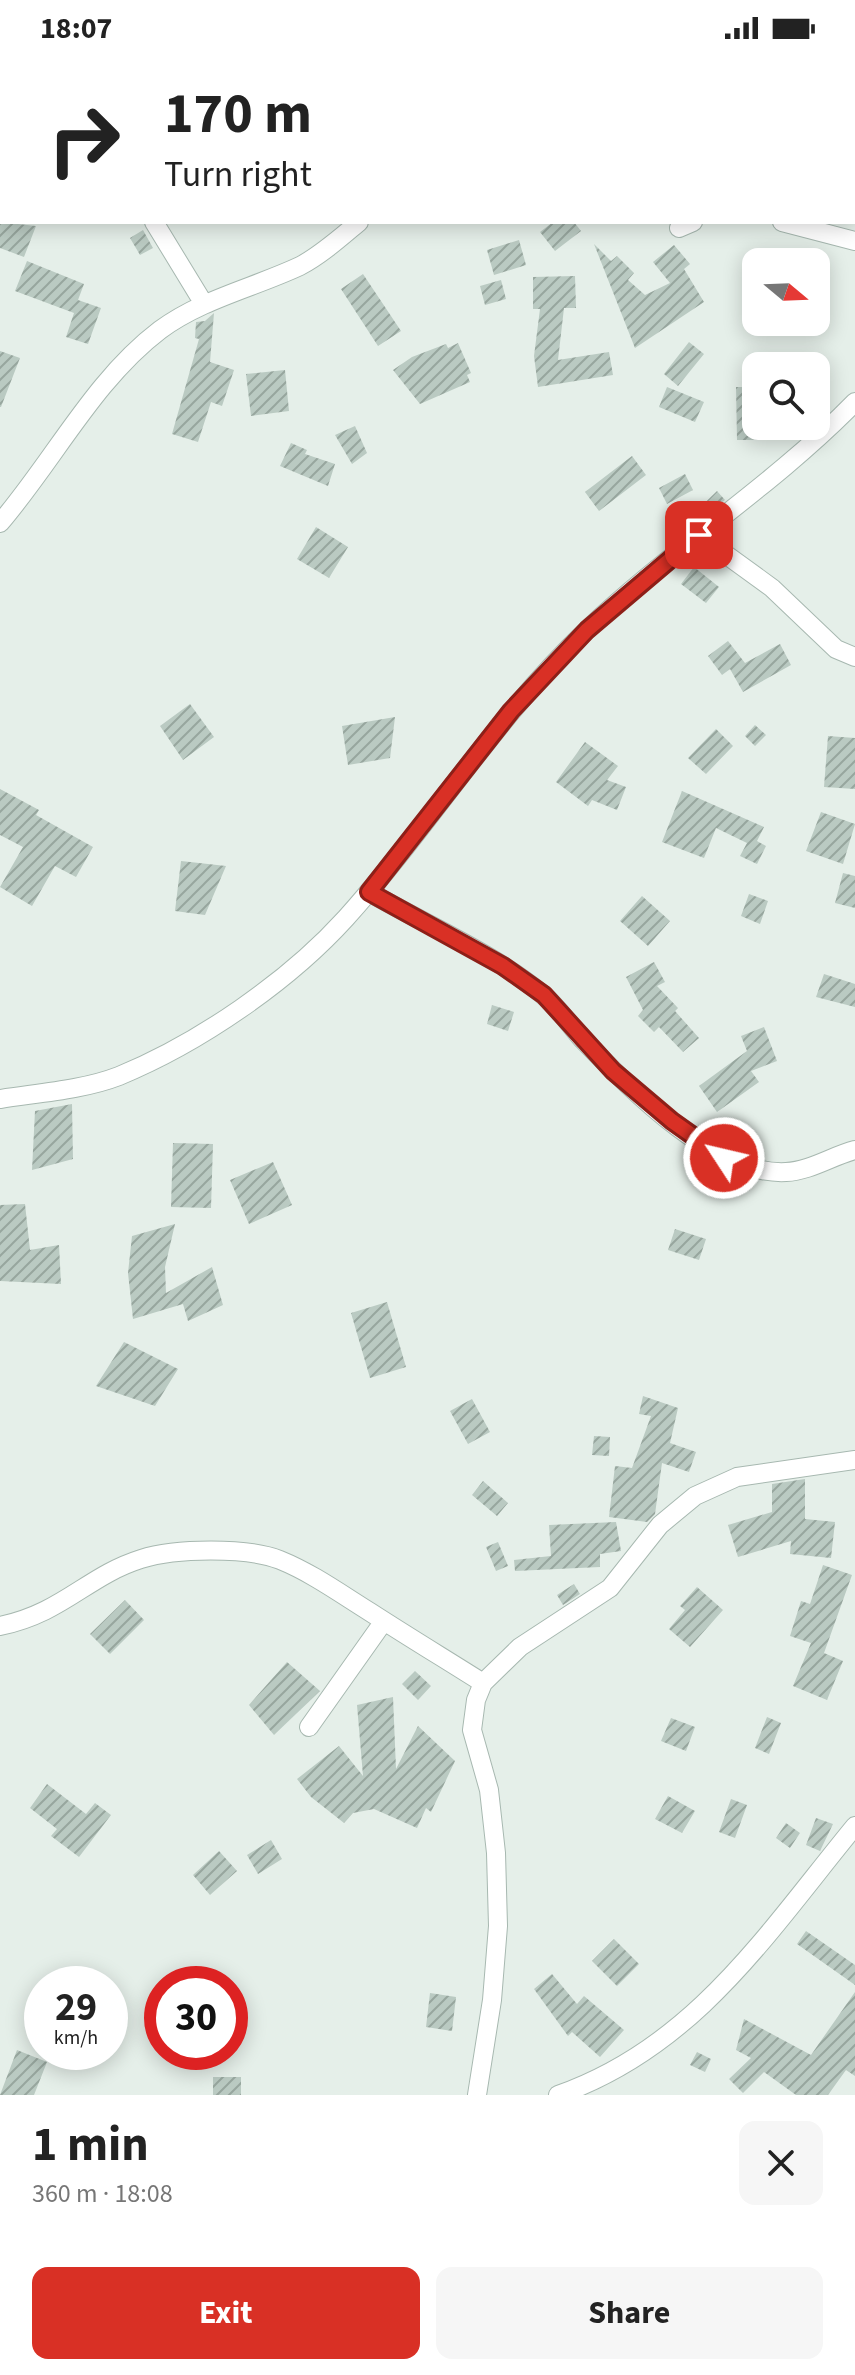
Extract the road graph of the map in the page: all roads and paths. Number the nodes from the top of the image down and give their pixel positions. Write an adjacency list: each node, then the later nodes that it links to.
1 (155, 224): 5 (street)
2 (356, 224): 5 (street)
3 (808, 224): 4 (street)
4 (855, 241)
5 (204, 304): 7 (street)
6 (855, 402): 8 (street)
7 (0, 523)
8 (699, 535): 9 (street); 10 (street)
9 (855, 657)
10 (369, 892): 11 (street); 12 (street)
11 (0, 1099)
12 (855, 1150)
13 (855, 1460): 16 (street)
14 (384, 1621): 15 (street); 16 (street); 17 (street)
15 (0, 1626)
16 (483, 1683): 20 (street)
17 (309, 1727)
18 (855, 1826): 19 (street)
19 (596, 2089): 21 (street)
20 (477, 2095)
21 (558, 2095)

